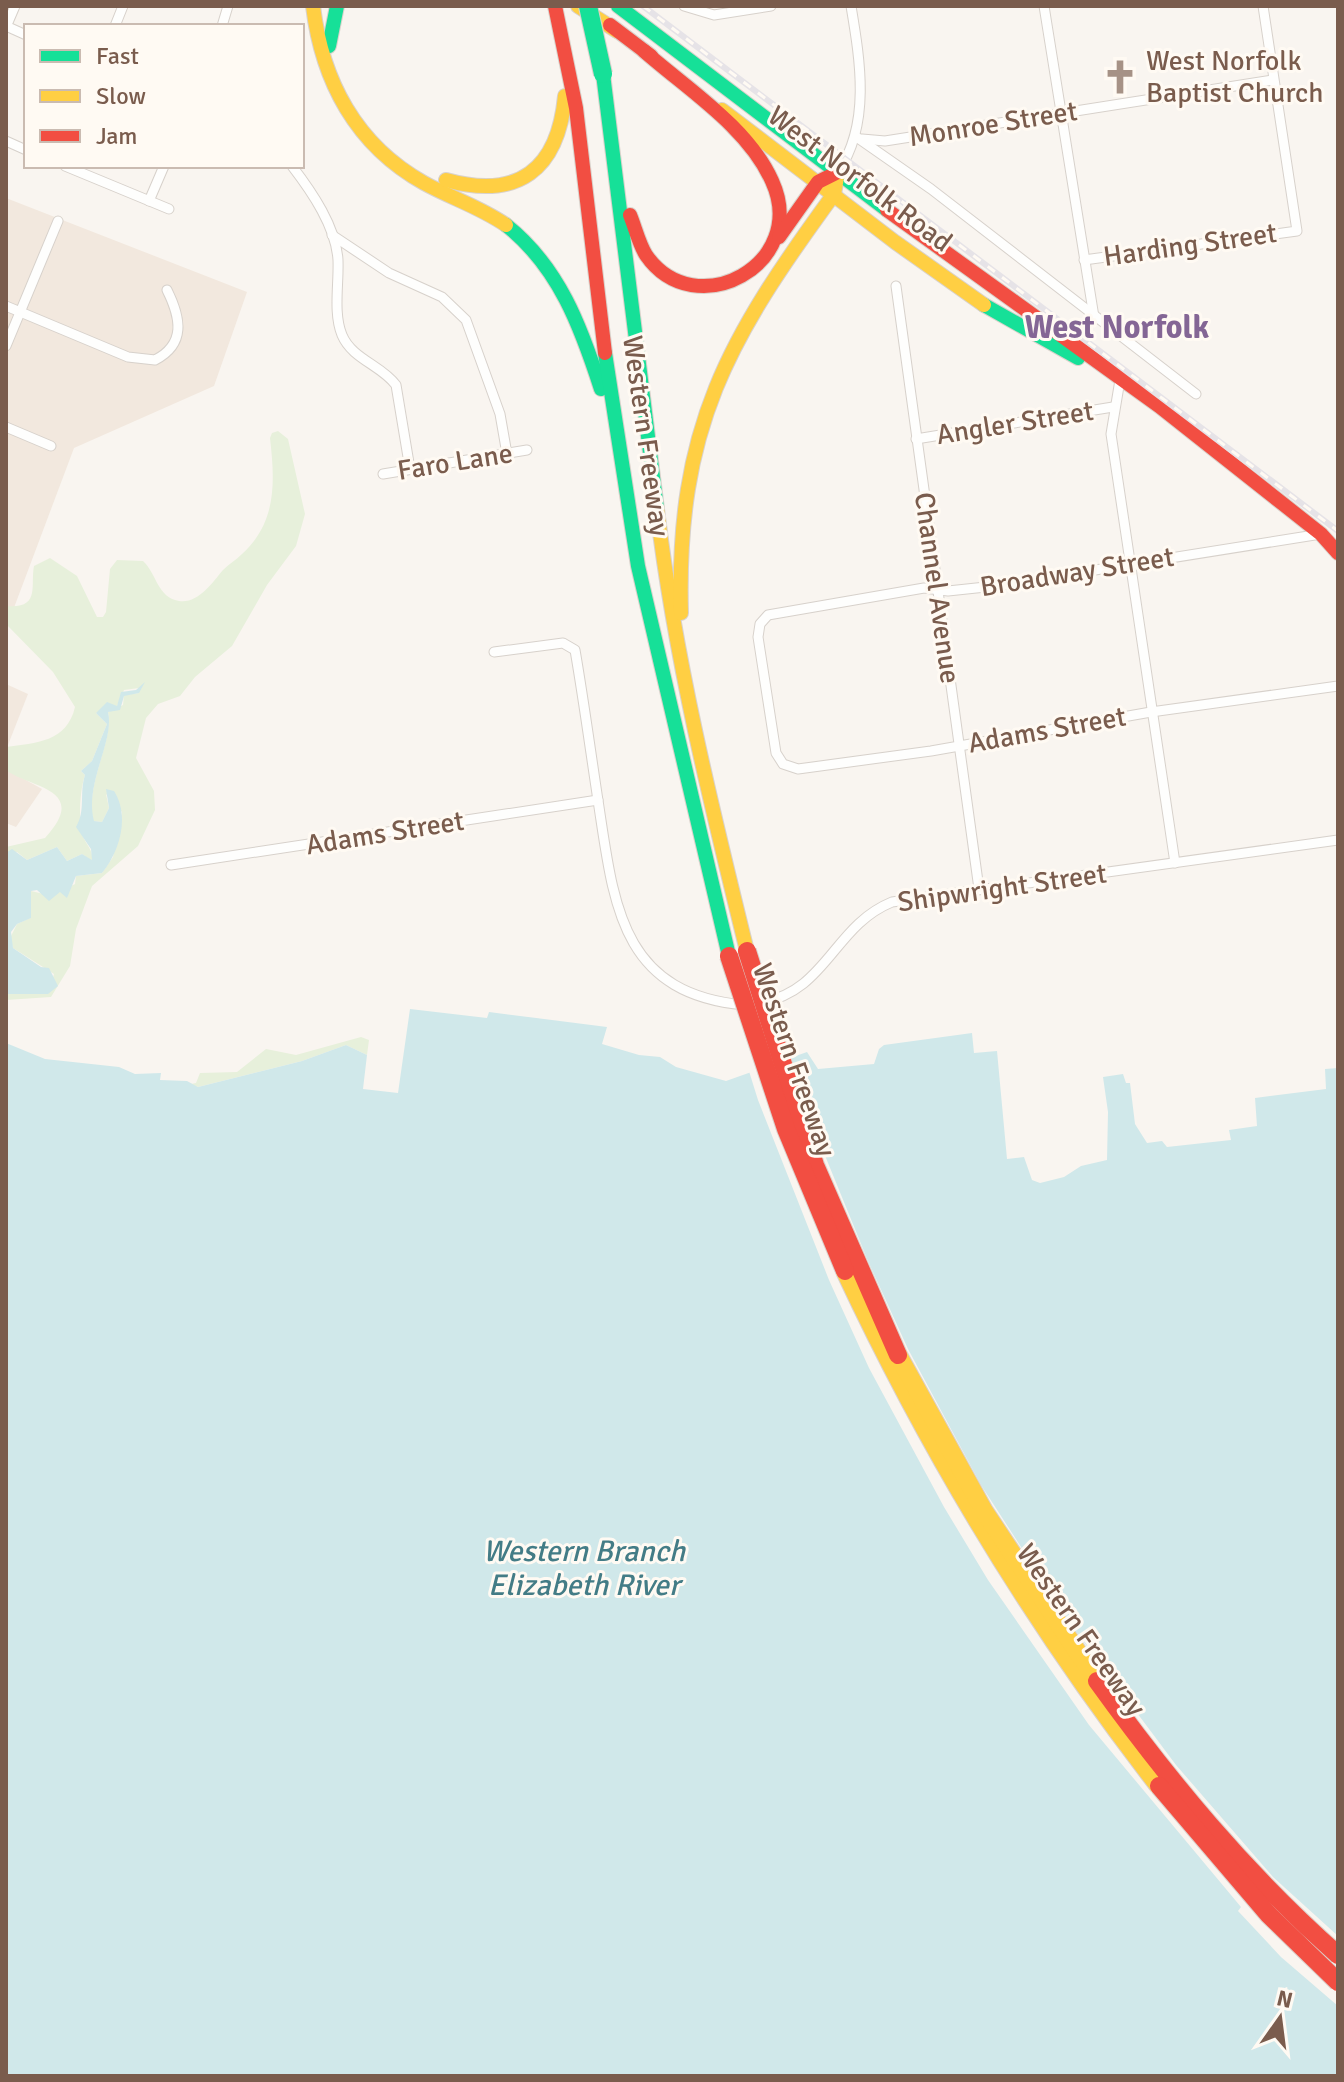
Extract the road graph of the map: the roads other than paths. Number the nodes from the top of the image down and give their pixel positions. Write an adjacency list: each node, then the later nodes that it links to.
1 (15, 6): 14 (street)
2 (313, 6): 45 (main road)
3 (326, 6): 16 (main road)
4 (337, 6): 16 (main road)
5 (555, 6): 18 (main road, Western Freeway)
6 (578, 6): 15 (main road)
7 (586, 6): 15 (main road, West Norfolk Road); 20 (main road, Western Freeway, bridge)
8 (618, 6): 26 (main road, West Norfolk Road)
9 (771, 6): 13 (street)
10 (851, 6): 22 (street)
11 (1044, 6): 21 (street)
12 (1263, 6): 19 (street)
13 (684, 7)
14 (6, 26)
15 (617, 31): 17 (main road, West Norfolk Road)
16 (329, 46): 18 (main road)
17 (644, 51): 27 (main road, West Norfolk Road); 33 (main road)
18 (569, 69): 45 (main road, Western Freeway)
19 (1273, 80): 21 (street, Monroe Street); 34 (street, Harding Street)
20 (604, 82): 33 (main road); 57 (main road, Western Freeway)
21 (1060, 113): 22 (street, Monroe Street); 34 (street)
22 (855, 136): 26 (street); 39 (street)
23 (70, 168): 29 (street)
24 (163, 168): 29 (street)
25 (293, 168): 32 (street)
26 (838, 172): 27 (main road); 28 (main road); 41 (main road, West Norfolk Road)
27 (818, 182): 28 (main road, West Norfolk Road); 33 (main road)
28 (834, 194): 41 (main road, West Norfolk Road); 57 (main road)
29 (149, 201): 30 (street)
30 (169, 209)
31 (58, 221): 38 (street)
32 (332, 235): 49 (street); 50 (street)
33 (774, 244)
34 (1084, 260): 39 (street)
35 (896, 286): 46 (street, Channel Avenue)
36 (167, 290): 38 (street)
37 (6, 306): 38 (street)
38 (21, 313): 40 (street)
39 (1094, 317): 42 (street)
40 (6, 346)
41 (1117, 378): 43 (street); 52 (main road, West Norfolk Road)
42 (1196, 394)
43 (1113, 407): 46 (street, Angler Street); 54 (street)
44 (6, 427): 47 (street)
45 (615, 431): 68 (main road, Western Freeway, bridge)
46 (916, 439): 55 (street, Channel Avenue)
47 (51, 446)
48 (527, 450): 49 (street, Faro Lane)
49 (507, 454): 50 (street, Faro Lane)
50 (410, 469): 51 (street, Faro Lane)
51 (383, 474)
52 (1321, 534): 53 (main road, West Norfolk Road); 54 (street, Broadway Street)
53 (1338, 553)
54 (1130, 565): 55 (street, Broadway Street); 59 (street)
55 (937, 589): 60 (street, Broadway Street); 61 (street, Channel Avenue)
56 (494, 652): 62 (street, Shipwright Street)
57 (686, 684): 67 (main road, Western Freeway, bridge)
58 (1338, 686): 59 (street, Adams Street)
59 (1151, 712): 61 (street, Adams Street); 64 (street)
60 (775, 740): 61 (street, Adams Street)
61 (960, 746): 66 (street, Channel Avenue)
62 (598, 800): 65 (street, Adams Street); 66 (street, Shipwright Street)
63 (1338, 840): 64 (street, Shipwright Street)
64 (1175, 863): 66 (street, Shipwright Street)
65 (171, 865)
66 (979, 889)
67 (1338, 1955)
68 (1338, 1982)

